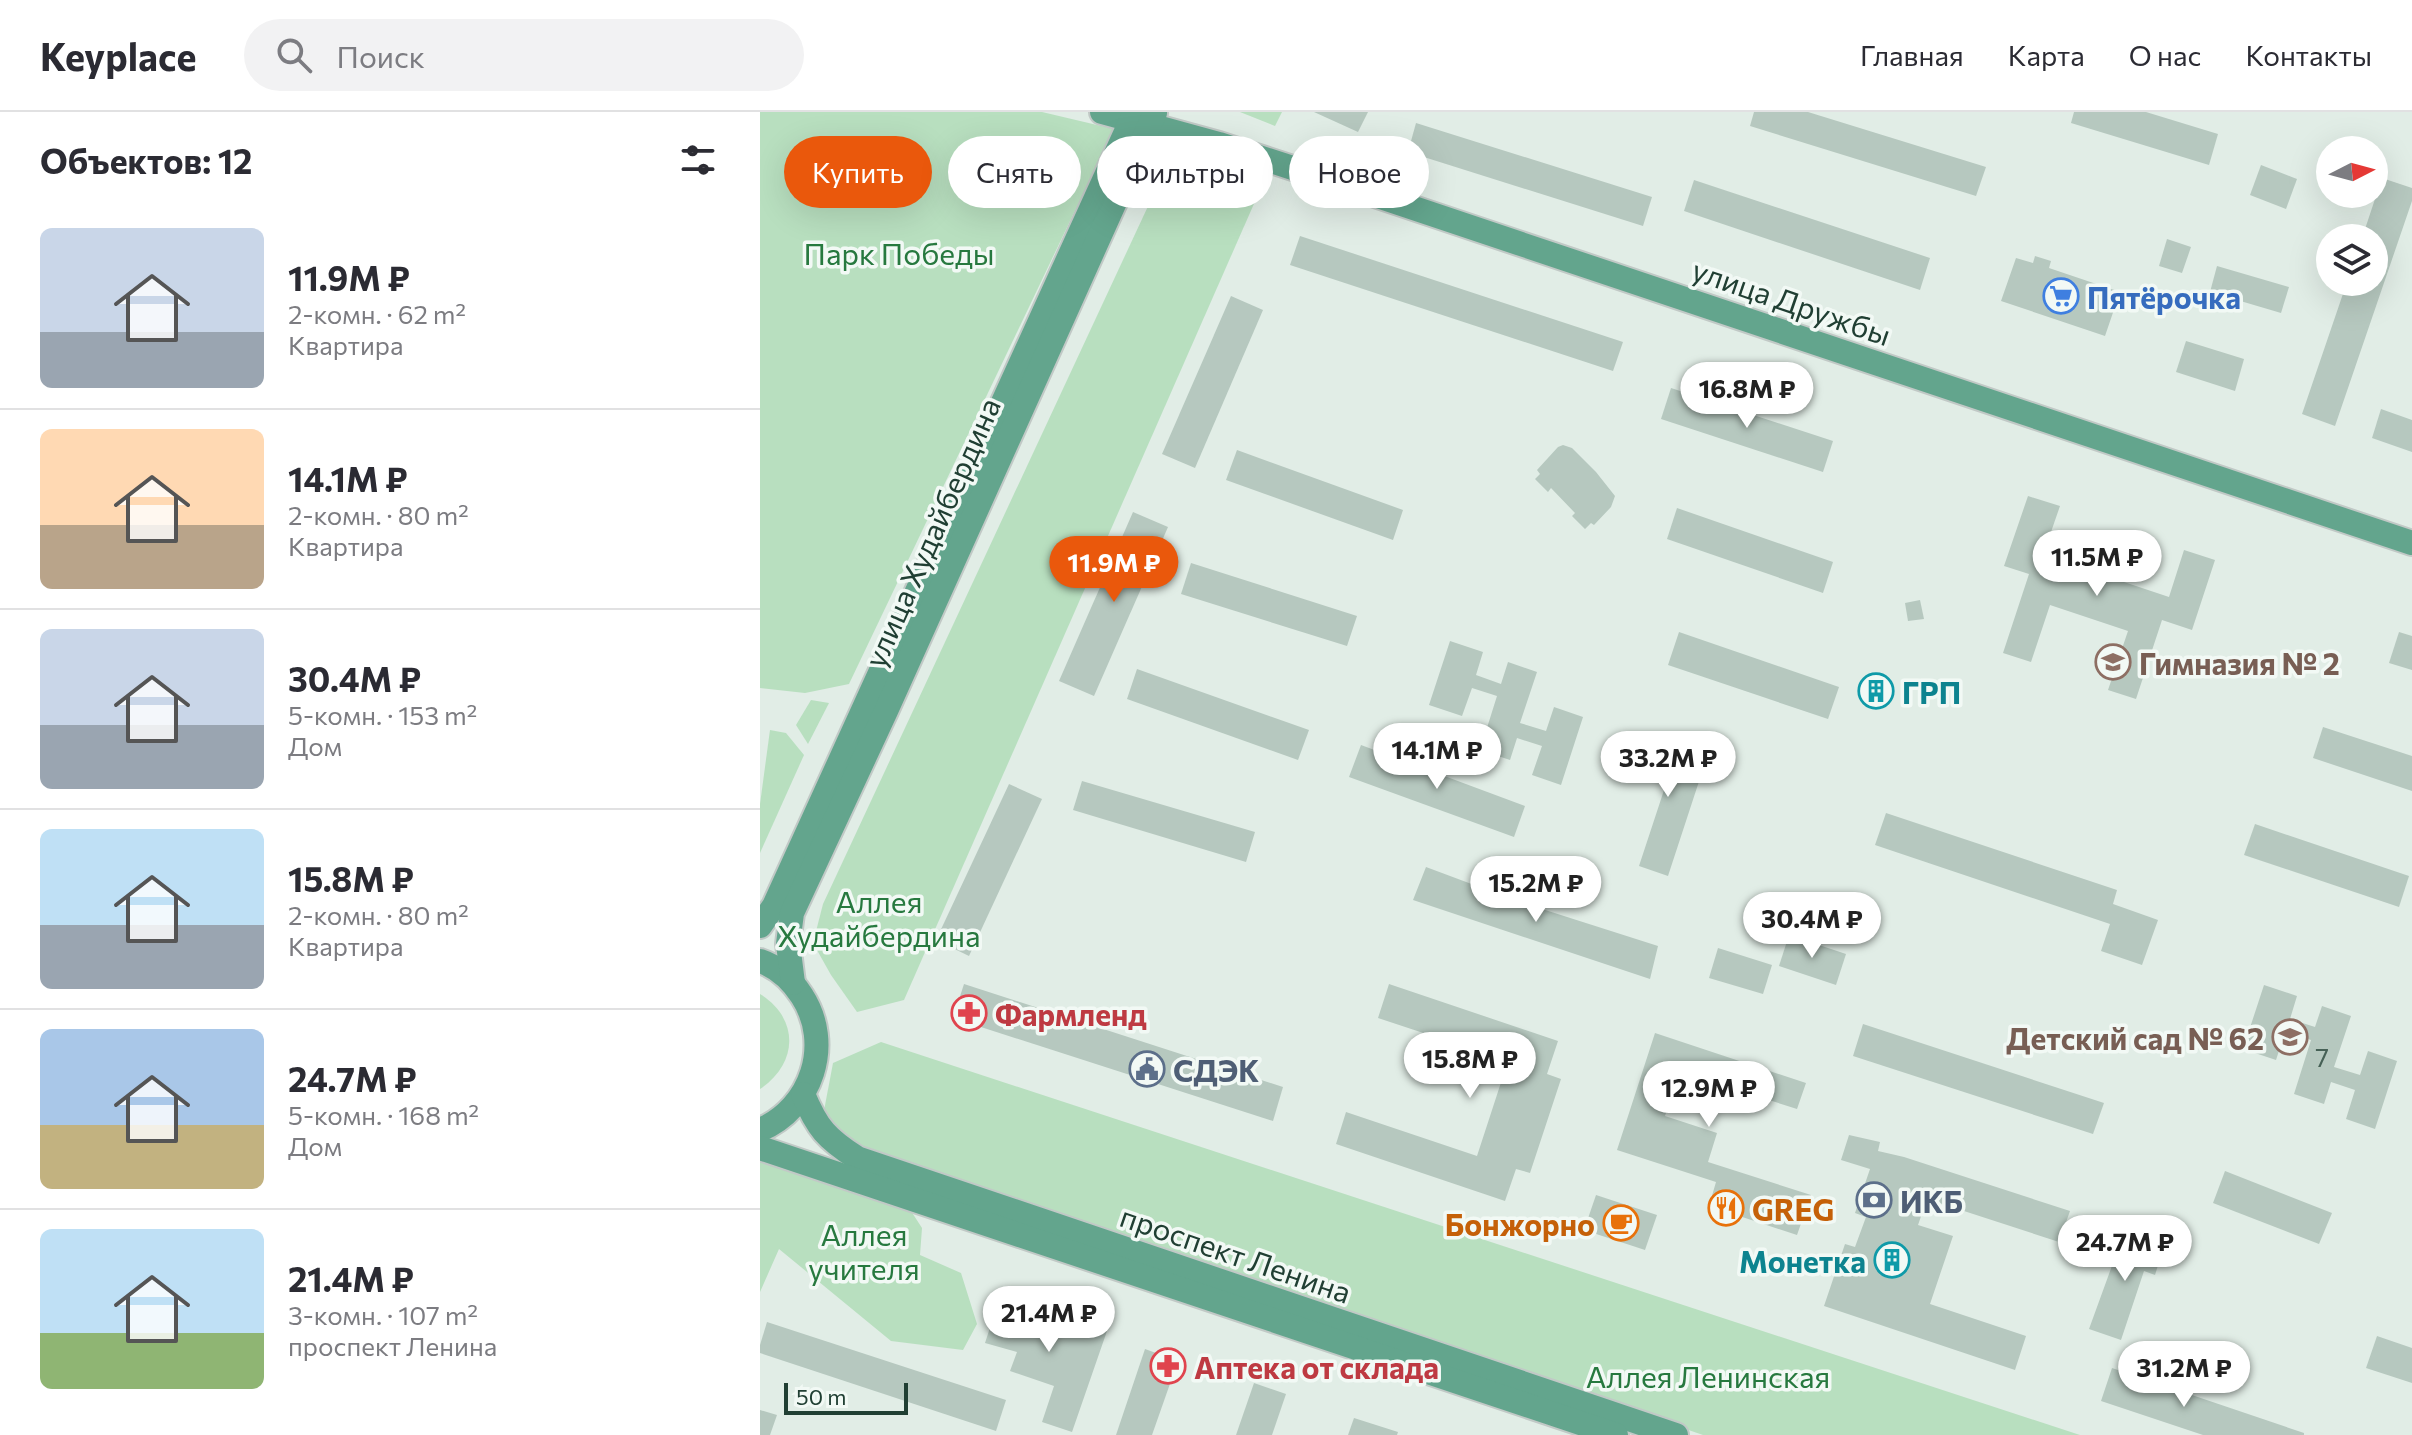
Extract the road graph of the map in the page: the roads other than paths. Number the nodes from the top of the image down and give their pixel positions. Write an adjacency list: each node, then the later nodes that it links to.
1 (1102, 112): 2 (main road, улица Дружбы)
2 (1143, 117): 3 (main road, улица Дружбы); 4 (main road, улица Худайбердина); 6 (main road, улица Худайбердина)
3 (2412, 543)
4 (760, 926)
5 (760, 961): 6 (main road)
6 (793, 983): 7 (main road)
7 (803, 1094): 8 (main road); 11 (main road, проспект Ленина)
8 (760, 1130)
9 (760, 1148): 10 (main road, проспект Ленина)
10 (1616, 1435)
11 (1676, 1435)

